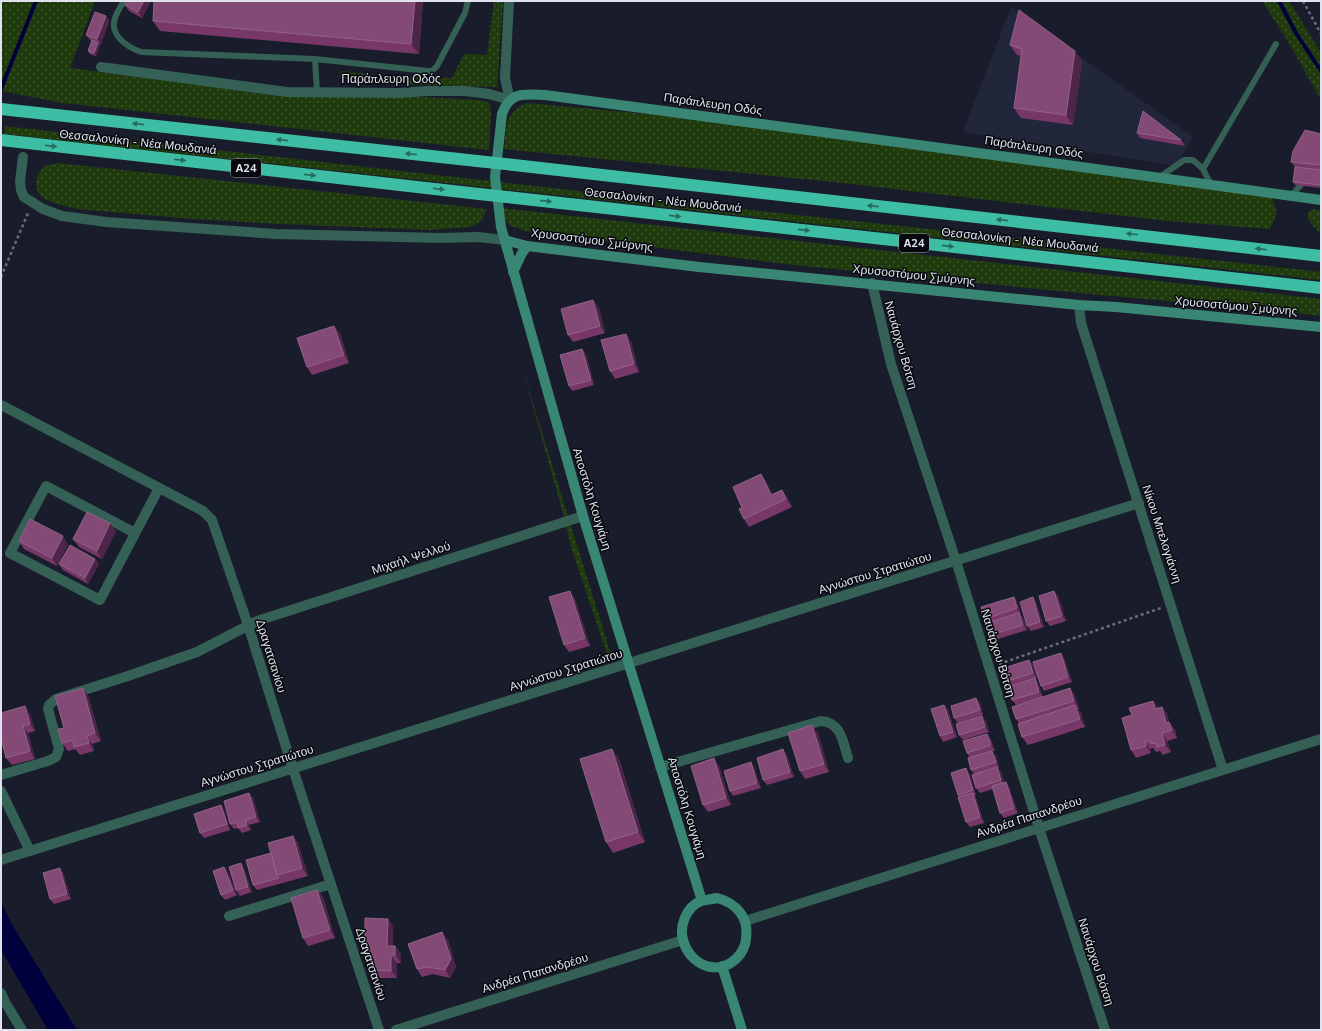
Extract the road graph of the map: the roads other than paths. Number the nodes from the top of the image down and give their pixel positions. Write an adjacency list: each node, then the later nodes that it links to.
1 (124, 1): 5 (lane)
2 (468, 1): 5 (lane)
3 (509, 1): 8 (street)
4 (1276, 44): 12 (lane)
5 (315, 59): 7 (lane)
6 (101, 67): 7 (street, Παράπλευρη Οδός)
7 (317, 92): 8 (street, Παράπλευρη Οδός)
8 (510, 100): 13 (street, Παράπλευρη Οδός); 18 (street, Αποστόλη Κουγιάμη)
9 (1, 109): 20 (highway, Θεσσαλονίκη - Νέα Μουδανιά, one-way to 9, bridge)
10 (7, 141): 23 (highway, Θεσσαλονίκη - Νέα Μουδανιά / Α24, one-way to 23, bridge)
11 (23, 157): 18 (street)
12 (1203, 169): 13 (lane); 15 (lane)
13 (1160, 178): 15 (street, Παράπλευρη Οδός)
14 (1321, 182): 16 (lane)
15 (1211, 185): 16 (street, Παράπλευρη Οδός)
16 (1291, 196): 17 (street, Παράπλευρη Οδός)
17 (1321, 200)
18 (505, 240): 19 (street, Χρυσοστόμου Σμύρνης); 21 (street, Αποστόλη Κουγιάμη)
19 (527, 246): 21 (street); 22 (street, Χρυσοστόμου Σμύρνης)
20 (1321, 256)
21 (513, 272): 29 (street, Αποστόλη Κουγιάμη)
22 (872, 283): 24 (street, Χρυσοστόμου Σμύρνης); 31 (street, Ναυάρχου Βότση)
23 (1321, 288)
24 (1079, 305): 25 (street, Χρυσοστόμου Σμύρνης); 28 (street, Νίκου Μπελογιάννη)
25 (1321, 327)
26 (1, 405): 27 (street, Δραγατσανίου)
27 (159, 488): 30 (street); 32 (street, Δραγατσανίου)
28 (1139, 503): 31 (street, Αγνώστου Στρατιώτου); 38 (street, Νίκου Μπελογιάννη)
29 (583, 516): 32 (street, Μιχαήλ Ψελλού); 33 (street, Αποστόλη Κουγιάμη)
30 (135, 533): 30 (street)
31 (956, 561): 33 (street, Αγνώστου Στρατιώτου); 41 (street, Ναυάρχου Βότση)
32 (248, 625): 37 (street, Δραγατσανίου); 39 (street, Μιχαήλ Ψελλού)
33 (629, 664): 36 (street, Αποστόλη Κουγιάμη); 37 (street, Αγνώστου Στρατιώτου)
34 (1321, 739): 38 (street, Ανδρέα Παπανδρέου)
35 (848, 758): 36 (street)
36 (660, 767): 45 (street, Αποστόλη Κουγιάμη)
37 (293, 769): 42 (street, Αγνώστου Στρατιώτου); 44 (street, Δραγατσανίου)
38 (1223, 770): 41 (street, Ανδρέα Παπανδρέου)
39 (1, 776)
40 (1, 791): 42 (street)
41 (1039, 828): 47 (street, Ανδρέα Παπανδρέου); 55 (street, Ναυάρχου Βότση)
42 (30, 851): 43 (street, Αγνώστου Στρατιώτου)
43 (1, 860)
44 (331, 884): 46 (street); 52 (street, Δραγατσανίου)
45 (702, 901): 47 (street); 48 (street)
46 (229, 916)
47 (745, 921): 49 (street)
48 (683, 940): 49 (street); 53 (street, Ανδρέα Παπανδρέου)
49 (722, 966): 54 (street)
50 (1, 992): 51 (street)
51 (22, 1030)
52 (378, 1030)
53 (396, 1030)
54 (742, 1030)
55 (1105, 1030)

